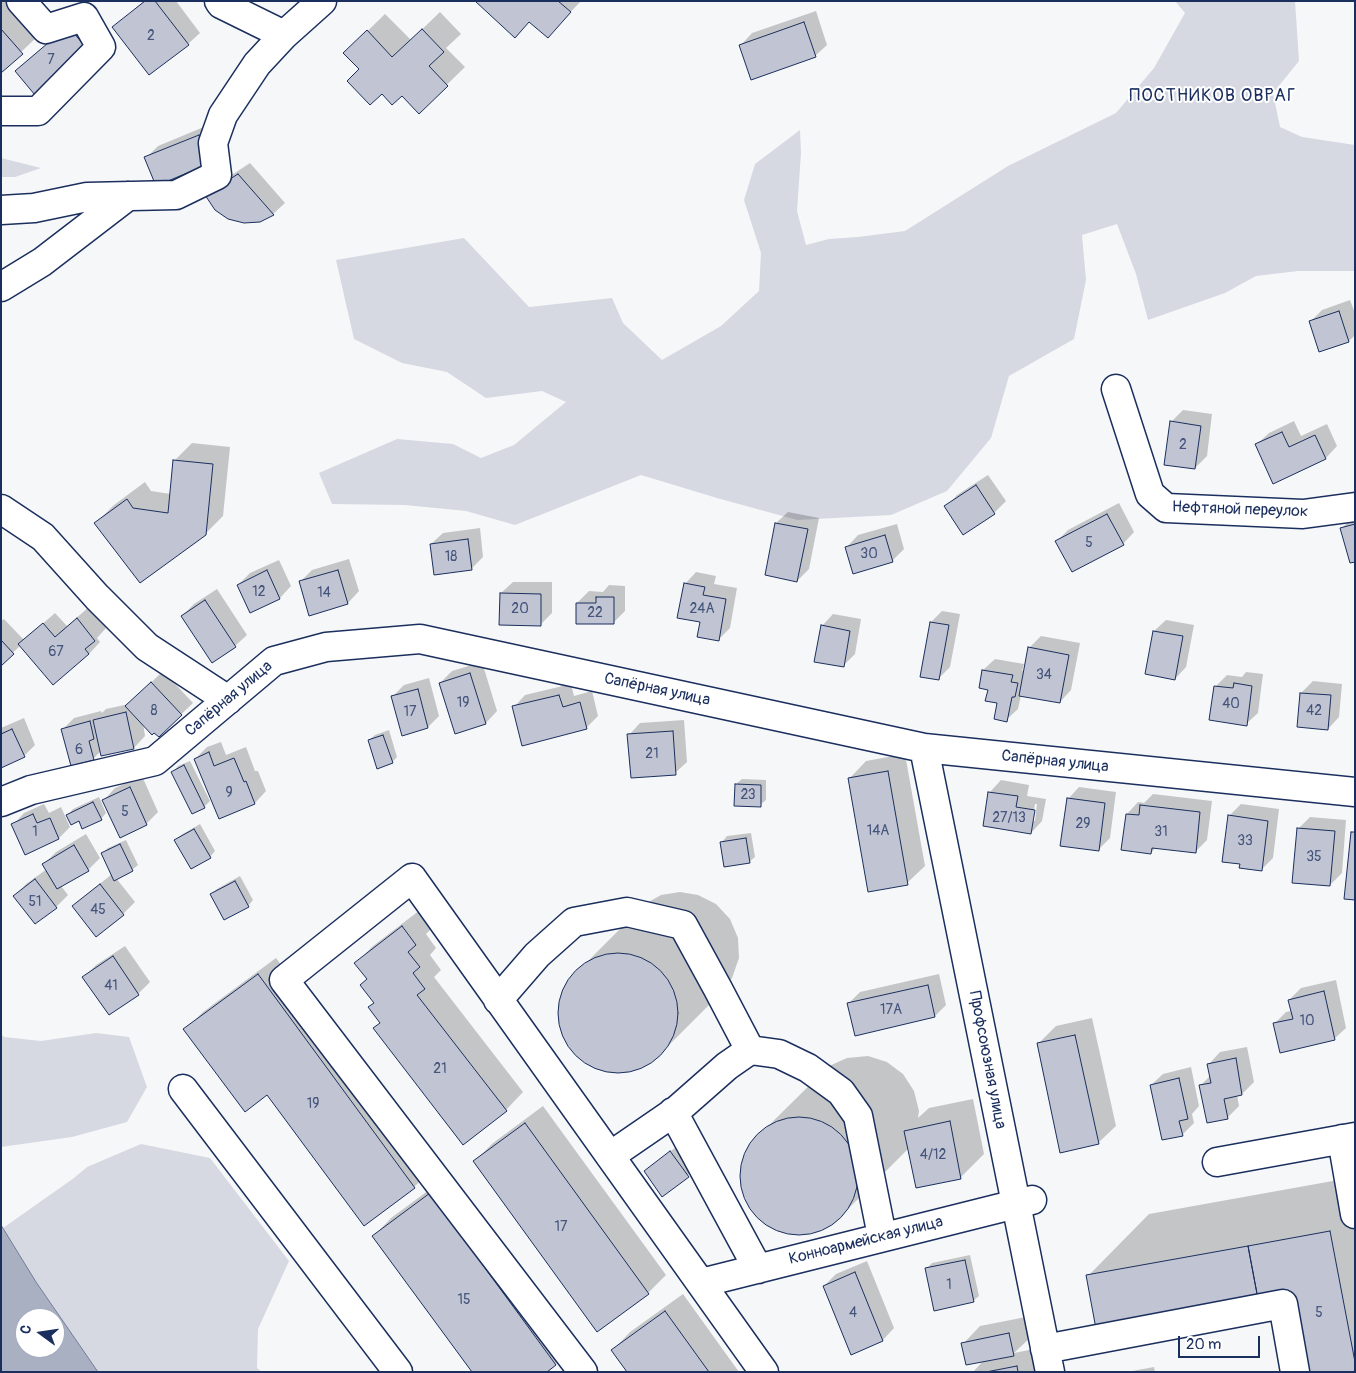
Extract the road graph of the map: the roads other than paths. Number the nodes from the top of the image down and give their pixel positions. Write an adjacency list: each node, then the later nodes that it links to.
1 (22, 1): 5 (street)
2 (219, 1): 4 (street)
3 (322, 1): 4 (street)
4 (284, 35): 6 (street)
5 (1, 111)
6 (128, 196): 7 (street); 8 (street)
7 (1, 210)
8 (1, 287)
9 (1116, 389): 10 (street, Нефтяной переулок)
10 (1355, 507)
11 (1, 509): 12 (street)
12 (228, 700): 13 (street, Сапёрная улица); 15 (street, Сапёрная улица)
13 (924, 748): 14 (street, Сапёрная улица); 23 (street, Профсоюзная улица)
14 (1355, 792)
15 (1, 802)
16 (498, 1000): 17 (street); 21 (street); 30 (street)
17 (750, 1050): 19 (street); 25 (street)
18 (183, 1089): 29 (street)
19 (673, 1112): 21 (street); 26 (street)
20 (1348, 1138): 22 (street); 24 (street)
21 (610, 1156): 27 (street)
22 (1217, 1162)
23 (1024, 1201): 25 (street, Конноармейская улица); 28 (street, Профсоюзная улица)
24 (1355, 1214)
25 (882, 1236): 26 (street, Конноармейская улица)
26 (758, 1269): 27 (street, Конноармейская улица)
27 (701, 1283): 31 (street)
28 (1047, 1360): 32 (street)
29 (398, 1372)
30 (583, 1372)
31 (764, 1372)
32 (1295, 1372)

